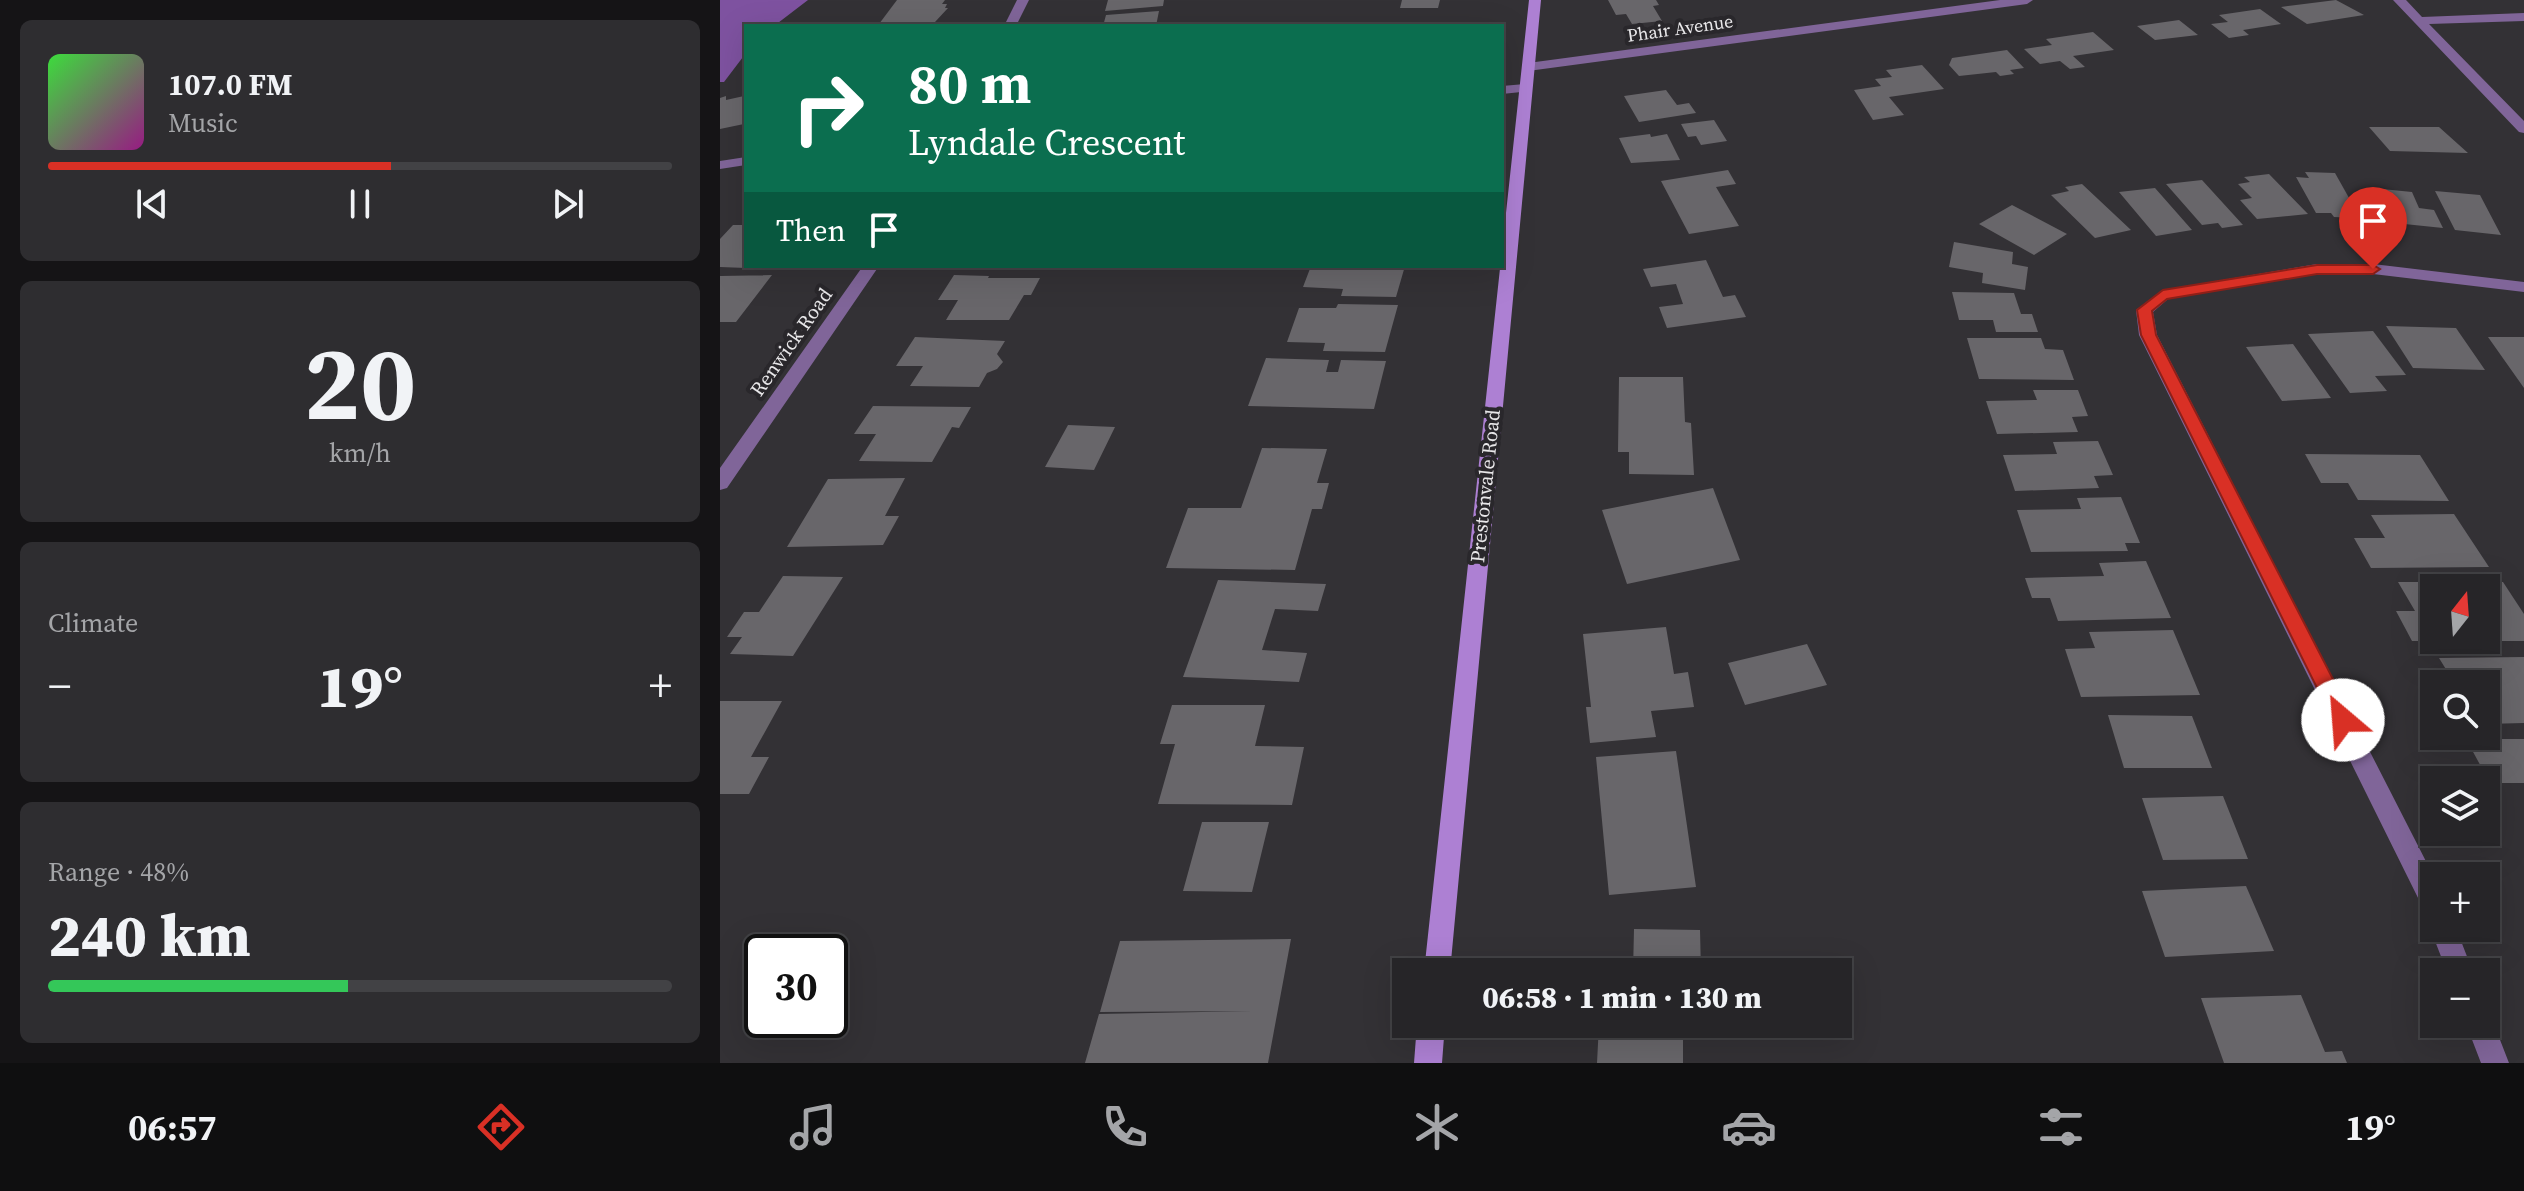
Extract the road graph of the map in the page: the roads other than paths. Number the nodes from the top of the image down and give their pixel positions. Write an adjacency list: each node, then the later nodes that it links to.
1 (1023, 0): 7 (street)
2 (1535, 0): 8 (street, Prestonvale Road)
3 (2027, 0): 8 (street, Phair Avenue)
4 (2399, 0): 6 (street)
5 (2524, 17): 6 (street)
6 (2419, 21): 11 (street)
7 (1011, 24)
8 (1528, 67): 9 (street, Prestonvale Road)
9 (1525, 88): 10 (street); 18 (street, Prestonvale Road)
10 (1504, 90)
11 (2524, 129)
12 (744, 161): 13 (street)
13 (720, 165)
14 (870, 268): 16 (street, Renwick Road)
15 (2524, 287): 17 (street)
16 (720, 483)
17 (2420, 875)
18 (1438, 958)
19 (1430, 1038): 21 (street)
20 (2485, 1038): 22 (street)
21 (1428, 1063)
22 (2495, 1063)

